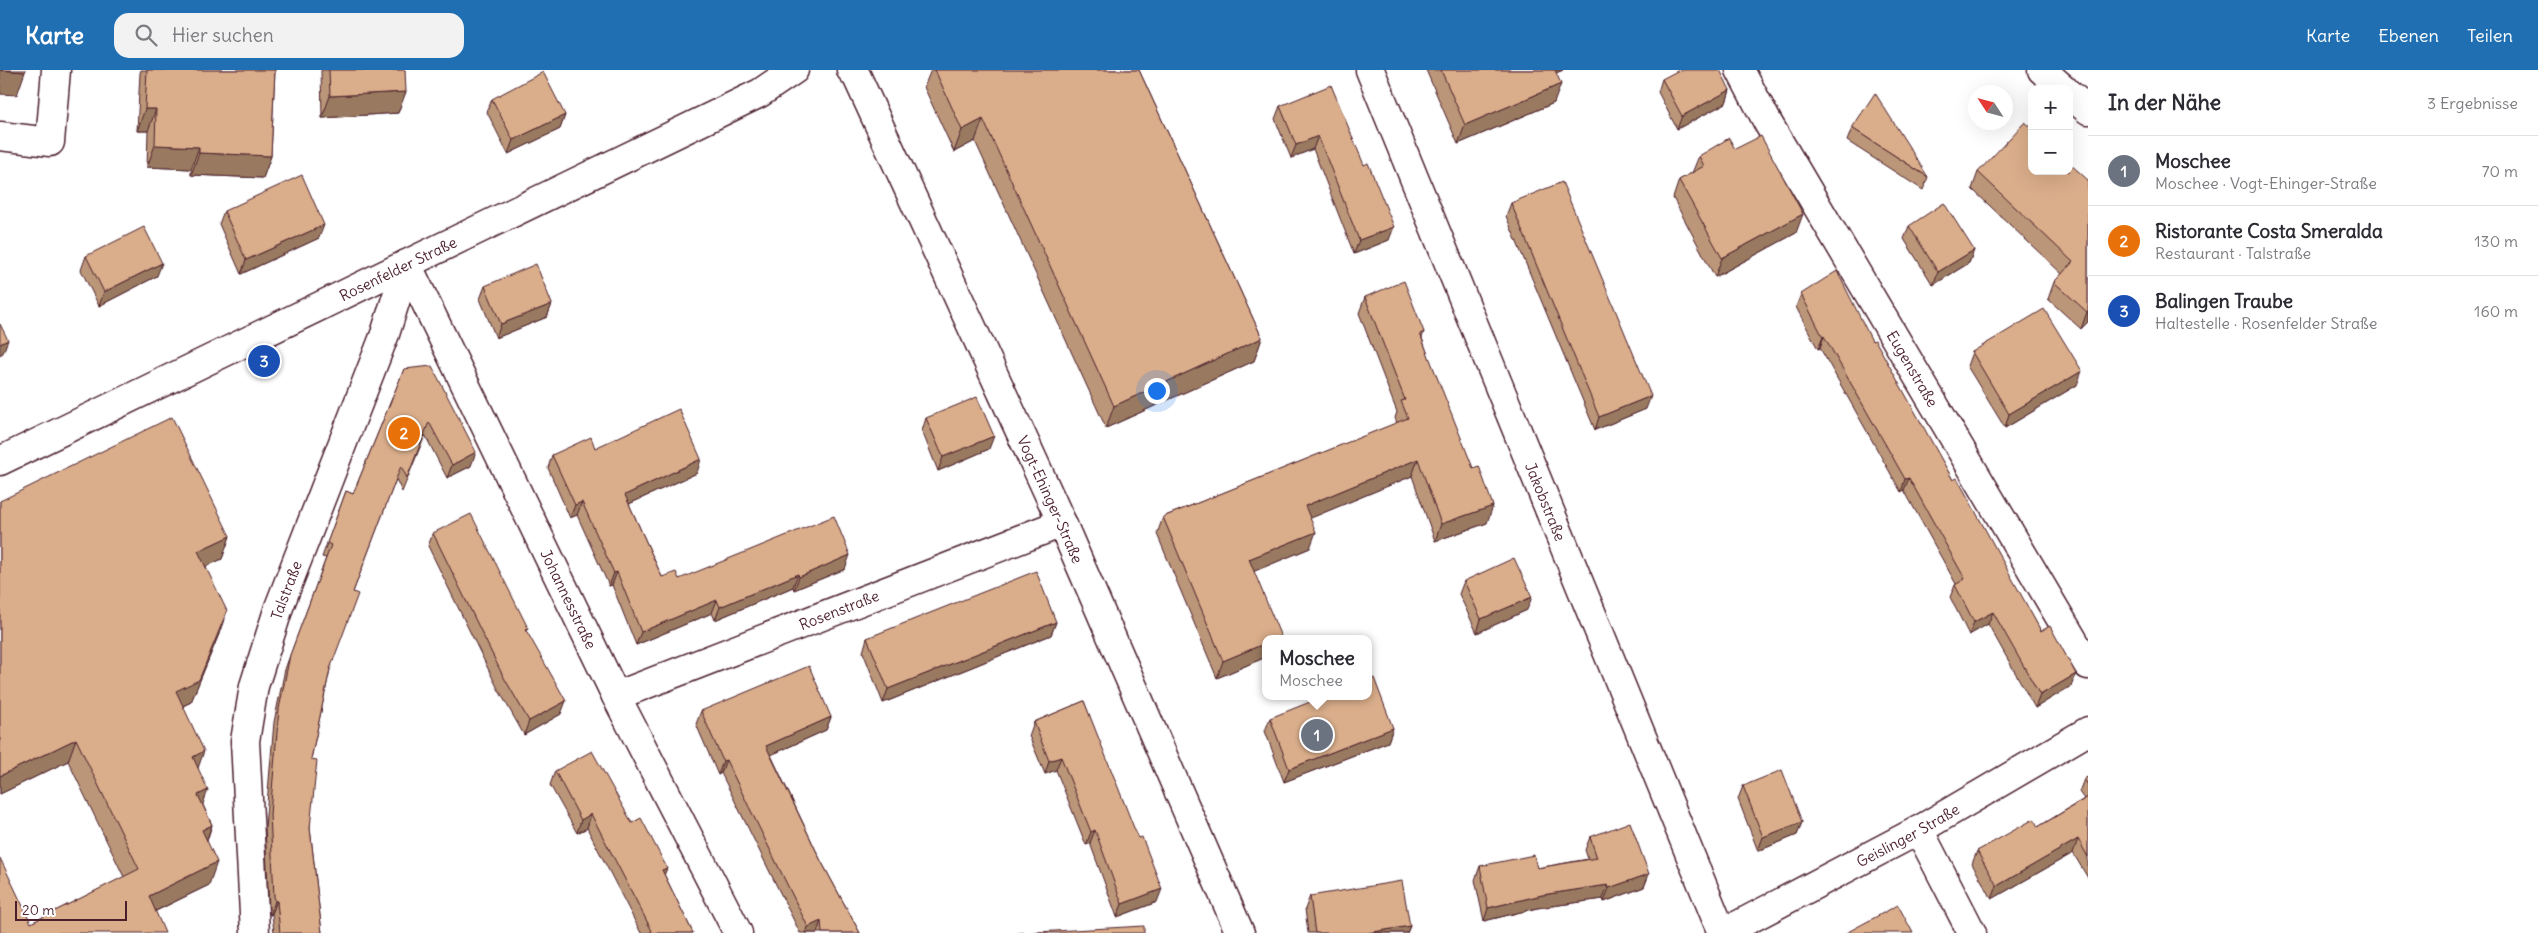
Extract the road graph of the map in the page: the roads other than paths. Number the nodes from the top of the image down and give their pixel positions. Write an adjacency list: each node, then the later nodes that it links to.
1 (56, 70): 10 (street)
2 (794, 70): 11 (street, Rosenfelder Straße)
3 (851, 70): 13 (street, Vogt-Ehinger-Straße)
4 (1370, 70): 21 (street, Jakobstraße)
5 (1740, 70): 14 (street, Eugenstraße)
6 (2042, 70): 7 (street)
7 (2059, 85)
8 (2073, 97): 9 (street)
9 (2088, 110)
10 (0, 136)
11 (407, 264): 12 (street, Rosenfelder Straße); 15 (street, Johannesstraße); 18 (street, Talstraße)
12 (0, 461)
13 (1062, 523): 15 (street, Rosenstraße); 20 (street, Vogt-Ehinger-Straße)
14 (2088, 665)
15 (616, 696): 19 (street, Johannesstraße)
16 (2088, 731): 17 (street, Geislinger Straße)
17 (1919, 830): 21 (street, Geislinger Straße); 22 (street)
18 (255, 933)
19 (738, 933)
20 (1240, 933)
21 (1722, 933)
22 (1972, 933)

